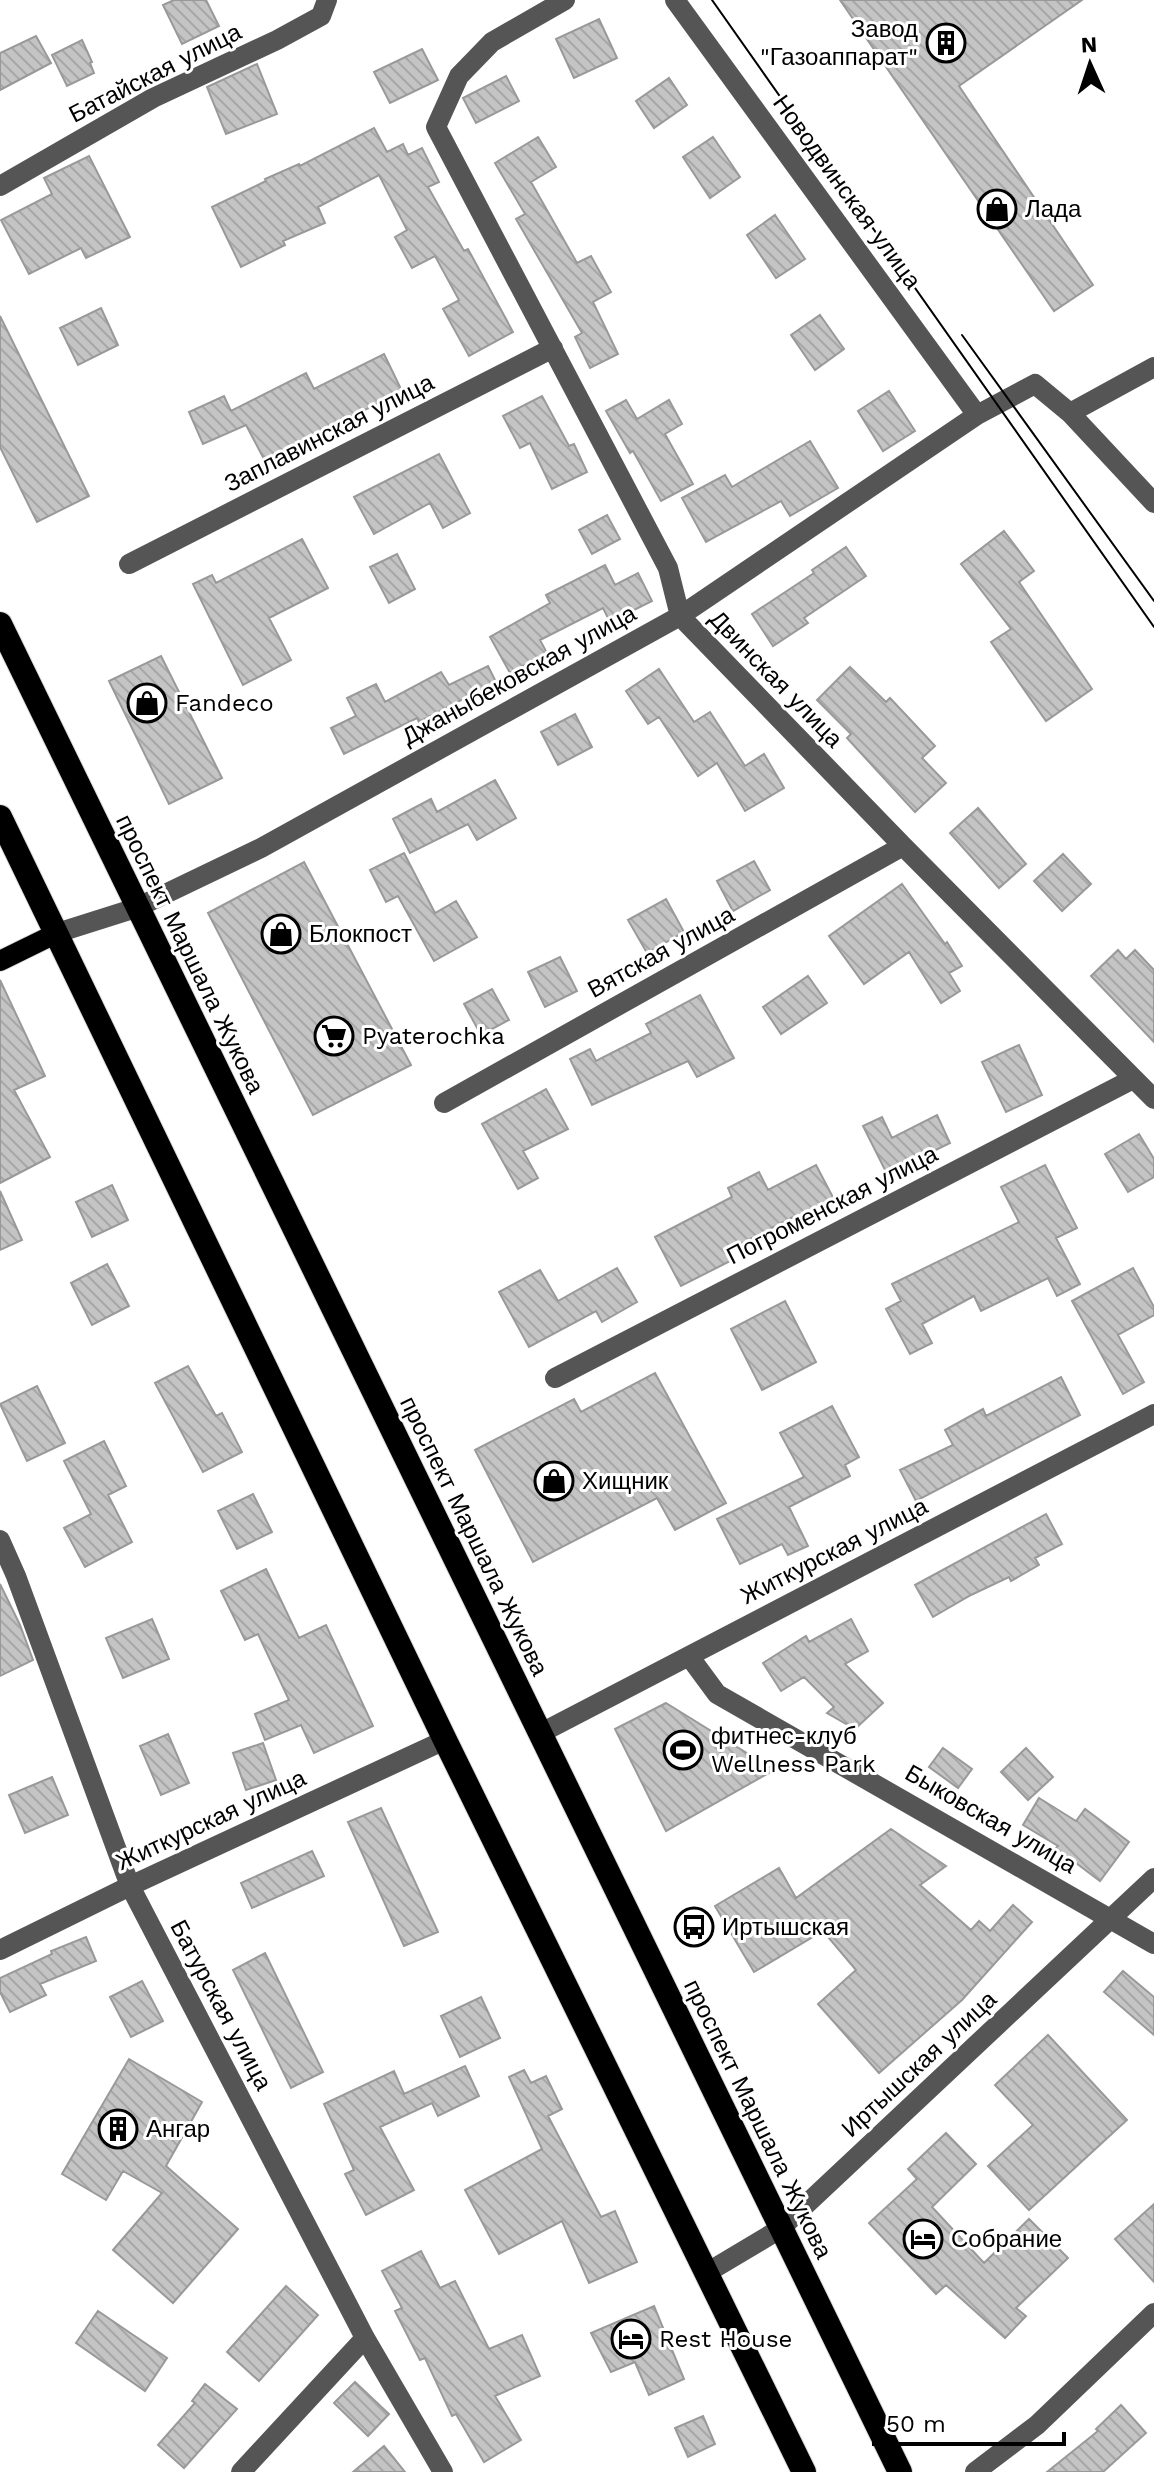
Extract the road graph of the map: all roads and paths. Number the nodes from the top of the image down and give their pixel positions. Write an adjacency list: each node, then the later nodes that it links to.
1 (327, 0): 4 (street, Батайская улица)
2 (565, 0): 5 (street, Двинская улица)
3 (675, 0): 8 (street, Новодвинская улица)
4 (0, 186)
5 (553, 348): 10 (street, Заплавинская улица); 11 (street, Двинская улица)
6 (1154, 367): 7 (street)
7 (1070, 413): 8 (street, Джаныбековская улица); 9 (street)
8 (977, 415): 11 (street, Джаныбековская улица)
9 (1154, 503)
10 (129, 564)
11 (680, 616): 14 (street, Двинская улица); 15 (street, Джаныбековская улица)
12 (0, 624): 15 (highway, проспект Маршала Жукова)
13 (0, 817): 16 (highway)
14 (903, 846): 18 (street, Двинская улица); 20 (street, Вятская улица)
15 (136, 908): 16 (street, Джаныбековская улица); 25 (highway, проспект Маршала Жукова)
16 (57, 933): 17 (main road, Джаныбековская улица); 26 (highway)
17 (0, 961)
18 (1133, 1079): 19 (street, Двинская улица); 21 (street, Погроменская улица)
19 (1154, 1099)
20 (444, 1103)
21 (555, 1378)
22 (1154, 1414): 24 (street, Житкурская улица)
23 (0, 1540): 28 (street, Батурская улица)
24 (689, 1656): 25 (street, Житкурская улица); 29 (street, Быковская улица)
25 (539, 1734): 32 (highway, проспект Маршала Жукова)
26 (445, 1740): 28 (street, Житкурская улица); 33 (highway)
27 (1154, 1878): 29 (street, Иртышская улица)
28 (130, 1886): 31 (street, Житкурская улица); 35 (street, Батурская улица)
29 (1113, 1919): 30 (street, Быковская улица); 32 (street, Иртышская улица)
30 (1154, 1944)
31 (0, 1950)
32 (780, 2229): 33 (street, Иртышская улица); 39 (highway, проспект Маршала Жукова)
33 (708, 2272): 38 (highway)
34 (1154, 2313): 40 (street)
35 (365, 2338): 36 (street); 37 (street, Батурская улица)
36 (241, 2472)
37 (443, 2472)
38 (804, 2472)
39 (900, 2472)
40 (975, 2472)

